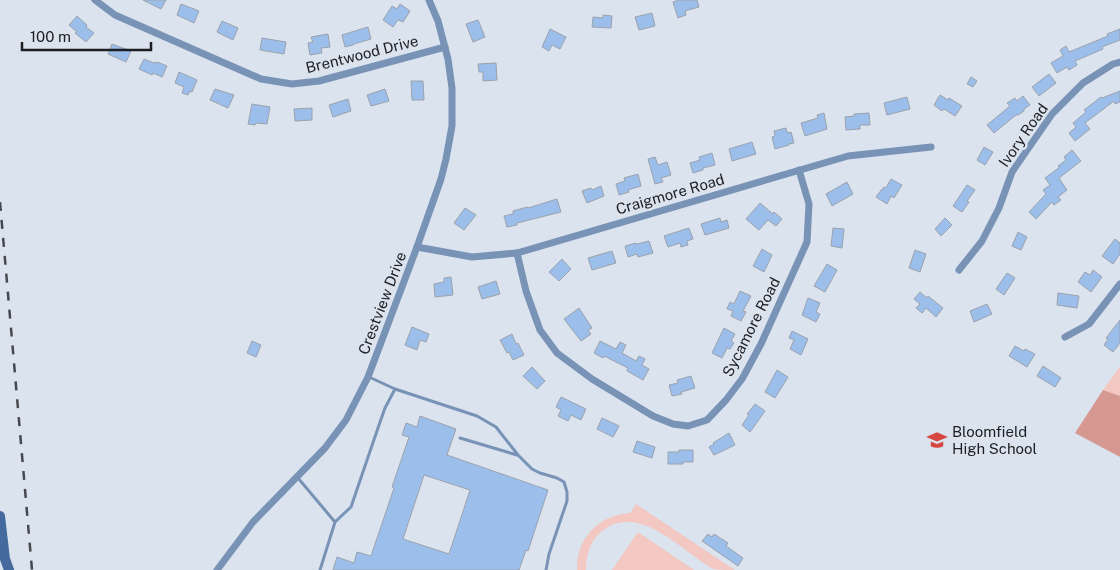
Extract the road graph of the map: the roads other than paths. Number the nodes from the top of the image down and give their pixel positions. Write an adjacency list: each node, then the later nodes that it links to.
1 (95, 0): 3 (street, Brentwood Drive)
2 (429, 0): 3 (street, Crestview Drive)
3 (445, 47): 7 (street, Crestview Drive)
4 (1120, 62): 9 (street, Ivory Road)
5 (931, 147): 6 (street, Craigmore Road)
6 (799, 170): 8 (street, Craigmore Road); 8 (street, Sycamore Road)
7 (417, 247): 8 (street, Craigmore Road); 12 (street, Crestview Drive)
8 (517, 253)
9 (959, 270)
10 (1120, 284): 11 (street)
11 (1065, 337)
12 (368, 377): 13 (lane); 16 (street, Crestview Drive)
13 (395, 389): 15 (lane); 18 (lane)
14 (460, 438): 15 (lane)
15 (518, 455): 22 (lane)
16 (297, 478): 18 (lane); 20 (street, Crestview Drive)
17 (0, 516): 19 (main road)
18 (335, 522): 21 (lane)
19 (9, 570)
20 (217, 570)
21 (320, 570)
22 (546, 570)

